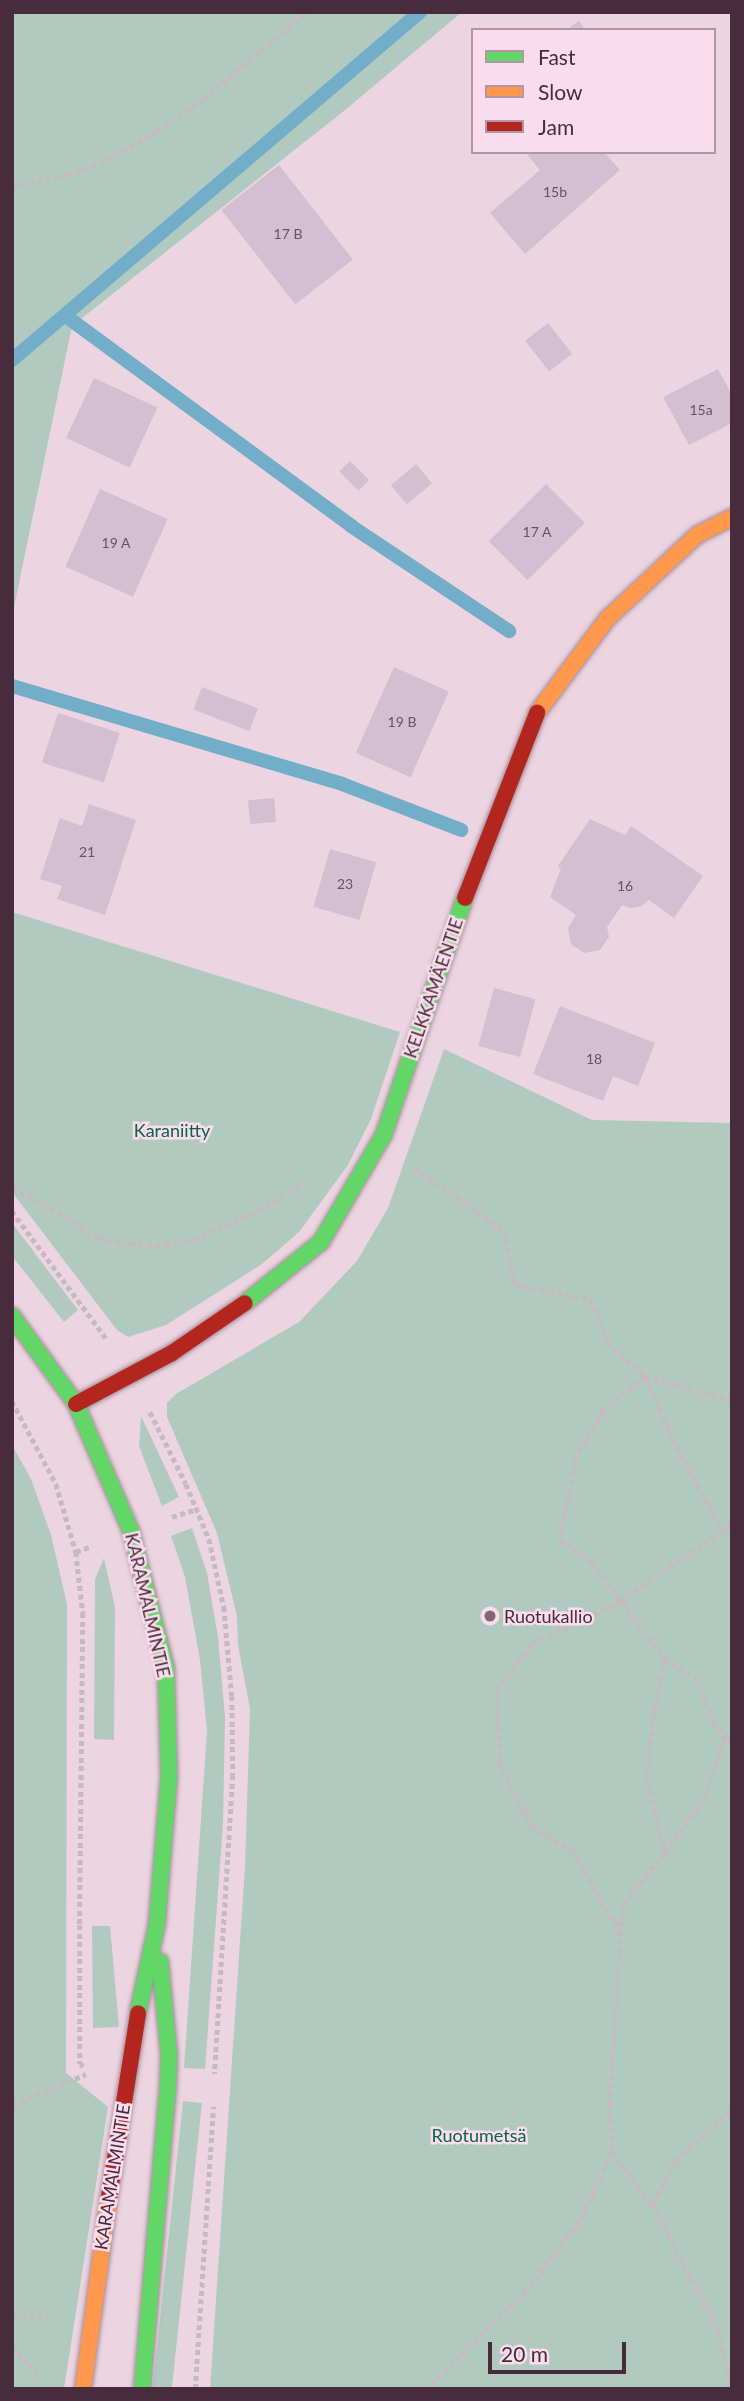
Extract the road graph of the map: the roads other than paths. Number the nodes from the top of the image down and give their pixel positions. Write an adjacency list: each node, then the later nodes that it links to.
1 (732, 517): 3 (street, KELKKAMÄENTIE)
2 (12, 1316): 3 (street, KARAMALMINTIE)
3 (76, 1404): 4 (street, KARAMALMINTIE)
4 (157, 1924): 5 (street, KARAMALMINTIE); 6 (street, KARAMALMINTIE)
5 (83, 2389)
6 (142, 2389)

